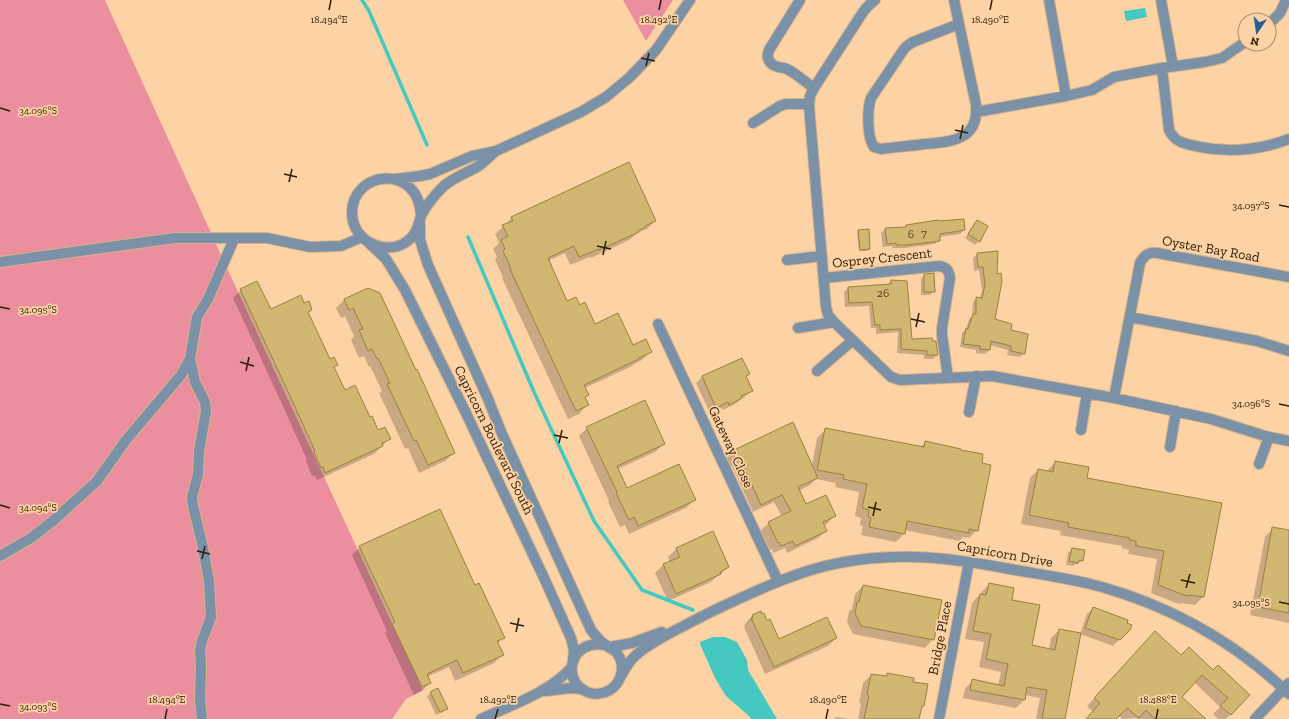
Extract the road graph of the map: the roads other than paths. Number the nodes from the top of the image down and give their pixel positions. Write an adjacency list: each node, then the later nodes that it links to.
1 (690, 0): 19 (street)
2 (800, 0): 13 (street)
3 (875, 0): 13 (street)
4 (954, 0): 9 (street)
5 (1049, 0): 14 (street)
6 (1161, 0): 11 (street)
7 (1286, 0): 8 (street)
8 (1284, 13)
9 (959, 24): 16 (street); 16 (street)
10 (1237, 48): 11 (street)
11 (1173, 66): 12 (street)
12 (1162, 68): 14 (street); 18 (street)
13 (814, 88): 15 (street)
14 (1066, 96): 16 (street)
15 (810, 104): 17 (street); 24 (street)
16 (976, 112)
17 (753, 123)
18 (1289, 139)
19 (496, 151): 20 (street); 21 (street)
20 (395, 179): 21 (street); 23 (street)
21 (421, 220): 23 (street); 52 (street, Capricorn Boulevard South)
22 (234, 239): 23 (street); 26 (street); 35 (street)
23 (365, 240): 53 (street, Capricorn Boulevard South)
24 (822, 256): 25 (street); 28 (street)
25 (787, 260)
26 (0, 262)
27 (1289, 277): 29 (street, Oyster Bay Road)
28 (824, 278): 30 (street); 38 (street, Osprey Crescent)
29 (1130, 317): 34 (street); 40 (street, Oyster Bay Road)
30 (834, 322): 32 (street); 33 (street)
31 (658, 324): 50 (street, Gateway Close)
32 (798, 328)
33 (853, 340): 36 (street); 38 (street)
34 (1289, 351)
35 (190, 359): 48 (street); 58 (street)
36 (816, 371)
37 (976, 376): 38 (street); 39 (street); 42 (street)
38 (948, 378)
39 (1087, 393): 40 (street); 43 (street)
40 (1114, 398): 41 (street)
41 (1176, 411): 44 (street); 46 (street)
42 (969, 412)
43 (1081, 430)
44 (1269, 437): 45 (street); 47 (street)
45 (1289, 441)
46 (1170, 447)
47 (1259, 464)
48 (0, 556)
49 (969, 562): 50 (street, Capricorn Drive); 55 (street, Capricorn Drive); 60 (street, Bridge Place)
50 (778, 581): 51 (street, Capricorn Drive)
51 (696, 619): 52 (street, Capricorn Drive); 54 (street, Capricorn Drive)
52 (608, 646): 53 (street); 54 (street)
53 (572, 663): 56 (street); 57 (street)
54 (621, 676): 56 (street)
55 (1287, 688): 61 (street)
56 (582, 689): 57 (street)
57 (534, 694): 59 (street)
58 (202, 719)
59 (480, 719)
60 (938, 719)
61 (1255, 719)

